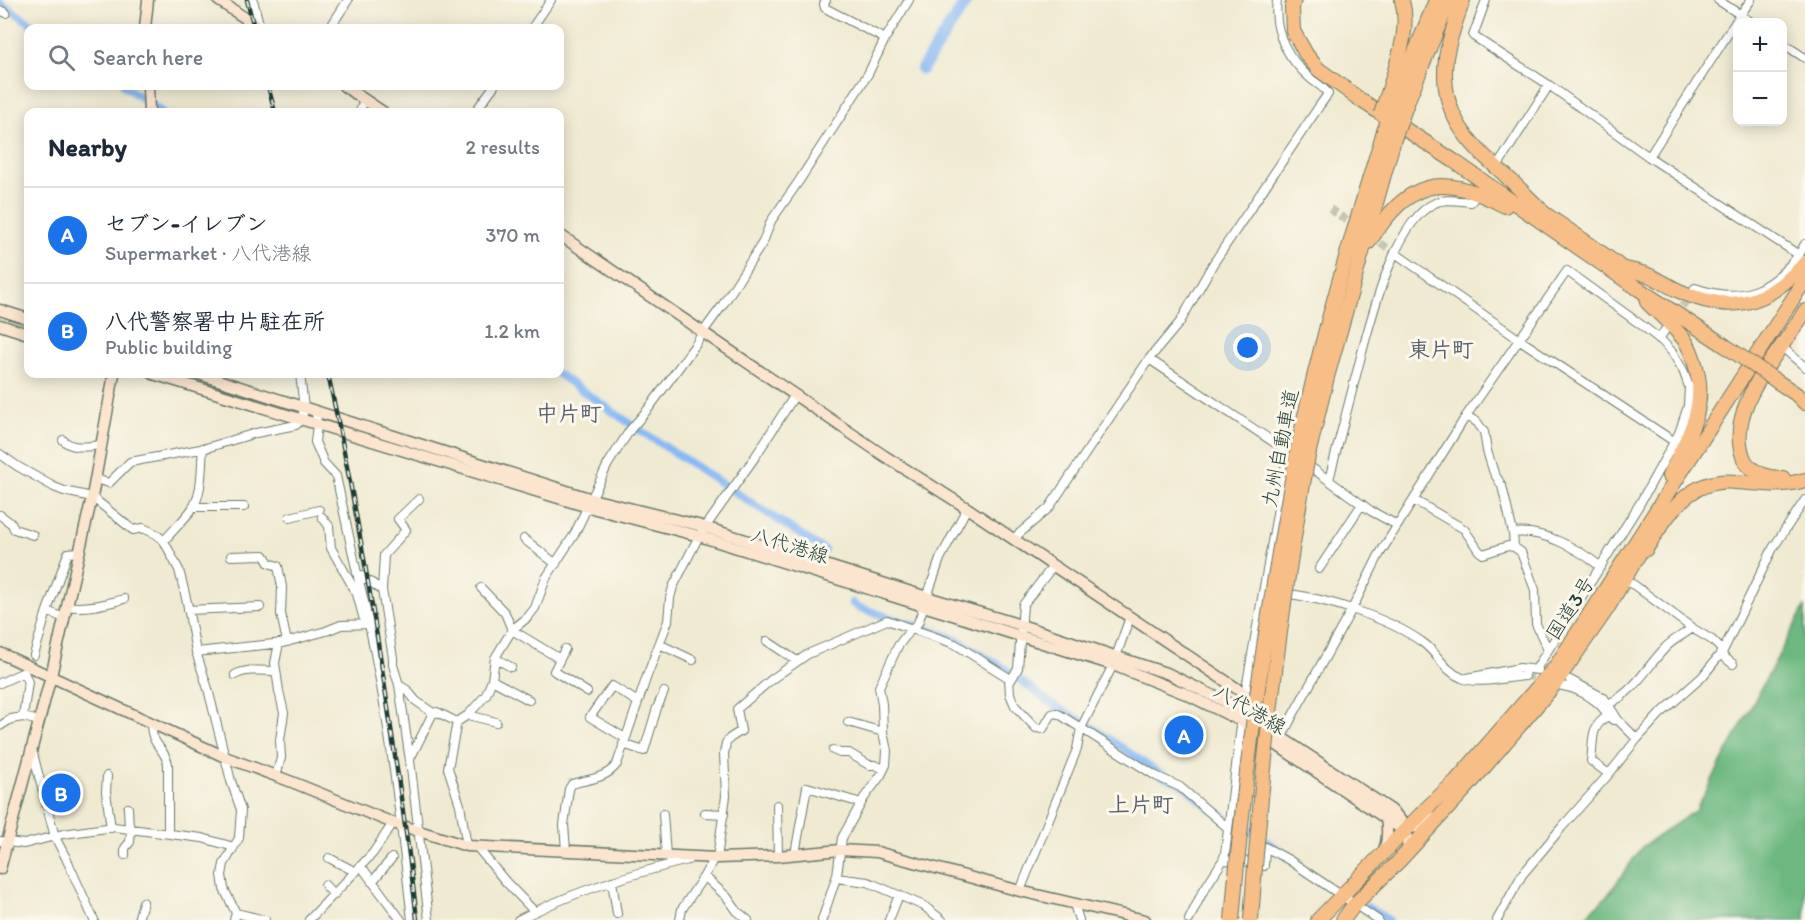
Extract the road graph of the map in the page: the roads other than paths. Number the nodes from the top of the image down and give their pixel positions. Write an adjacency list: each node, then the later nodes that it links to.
1 (148, 0): 20 (street)
2 (218, 0): 21 (street)
3 (253, 0): 22 (street)
4 (348, 0): 23 (street)
5 (551, 0): 24 (street)
6 (826, 0): 25 (street)
7 (909, 0): 25 (street)
8 (1277, 0): 64 (street)
9 (1294, 0): 42 (highway)
10 (1301, 0): 42 (highway)
11 (1402, 0): 32 (highway)
12 (1436, 0): 32 (highway, 九州自動車道)
13 (1449, 0): 32 (highway, 九州自動車道)
14 (1463, 0): 42 (highway)
15 (1486, 0): 28 (street)
16 (1718, 0): 18 (street)
17 (1751, 0): 18 (street)
18 (1740, 15): 19 (street); 39 (street)
19 (1745, 18)
20 (145, 24)
21 (254, 24)
22 (259, 24)
23 (333, 24)
24 (535, 24)
25 (885, 39): 58 (street)
26 (1787, 46): 27 (street)
27 (1805, 58)
28 (1549, 85): 39 (street); 40 (street)
29 (148, 90): 34 (street)
30 (350, 90): 33 (street)
31 (491, 90): 37 (street)
32 (1399, 93): 38 (highway, 九州自動車道, bridge)
33 (364, 99): 35 (street); 36 (street)
34 (149, 108)
35 (361, 108)
36 (377, 108)
37 (479, 108)
38 (1385, 131): 47 (highway, 九州自動車道); 82 (highway, 九州自動車道)
39 (1649, 157): 46 (street)
40 (1500, 162)
41 (1475, 197): 45 (street)
42 (1546, 220): 47 (highway); 48 (highway); 50 (highway)
43 (564, 239): 58 (street)
44 (1805, 244): 46 (street)
45 (1395, 254): 61 (street); 86 (street)
46 (1802, 259): 48 (highway); 52 (street)
47 (1358, 265): 82 (highway, 九州自動車道)
48 (1621, 268): 62 (highway)
49 (1805, 280): 151 (highway, 国道3号)
50 (1628, 282): 62 (highway); 151 (highway)
51 (1805, 290): 123 (highway, 国道3号)
52 (1692, 292)
53 (0, 310): 55 (street)
54 (1805, 311): 63 (highway)
55 (24, 318)
56 (0, 325): 59 (street)
57 (1665, 330): 60 (street)
58 (703, 332): 72 (street); 92 (street)
59 (24, 333)
60 (1659, 339): 61 (street); 79 (street)
61 (1520, 340): 76 (street); 79 (street)
62 (1728, 342): 66 (highway, bridge)
63 (1785, 350): 65 (street); 84 (highway)
64 (1149, 360): 82 (street); 104 (street)
65 (1805, 365)
66 (1776, 376): 71 (highway); 73 (highway)
67 (113, 378): 80 (street)
68 (168, 378): 75 (street, 八代港線)
69 (210, 378): 75 (street, 八代港線)
70 (300, 378): 75 (street)
71 (1805, 392)
72 (795, 395): 96 (street); 100 (street)
73 (1805, 403)
74 (316, 411): 75 (street, 八代港線); 77 (street); 92 (street, 八代港線)
75 (303, 413): 77 (street, 八代港線); 81 (street)
76 (1466, 416): 90 (street); 101 (street)
77 (317, 424): 92 (street, 八代港線); 113 (street)
78 (63, 440): 80 (street)
79 (1675, 442): 111 (street)
80 (102, 445): 85 (street)
81 (203, 448): 85 (street); 94 (street)
82 (1298, 450): 86 (street); 117 (street); 224 (highway, 九州自動車道, bridge); 258 (highway, 九州自動車道, bridge)
83 (0, 454): 88 (street)
84 (1805, 472)
85 (95, 479): 88 (street)
86 (1329, 480): 93 (street)
87 (1805, 480): 114 (highway)
88 (92, 497): 105 (street); 107 (street)
89 (419, 499): 116 (street)
90 (1414, 500): 99 (street); 106 (street)
91 (1805, 500): 140 (street)
92 (590, 503): 100 (street, 八代港線); 109 (street)
93 (1362, 504): 99 (street); 112 (street)
94 (193, 507): 95 (street); 105 (street)
95 (244, 507)
96 (967, 508): 104 (street); 119 (street)
97 (0, 515): 102 (street)
98 (290, 517): 128 (street)
99 (1397, 525): 122 (street)
100 (702, 532): 119 (street, 八代港線); 135 (street)
101 (1513, 533): 106 (street); 111 (street)
102 (33, 535)
103 (524, 539): 109 (street)
104 (1013, 539): 110 (street)
105 (164, 541): 124 (street)
106 (1514, 547): 137 (street)
107 (79, 552): 120 (street); 125 (street)
108 (231, 556): 134 (street)
109 (556, 564): 131 (street)
110 (1053, 566): 126 (street); 132 (street)
111 (1601, 567): 137 (street)
112 (1319, 569)
113 (357, 573): 116 (street); 128 (street)
114 (1625, 581): 123 (highway); 130 (street)
115 (481, 588): 131 (street)
116 (382, 590): 159 (street)
117 (1264, 591): 122 (street); 162 (street)
118 (124, 599): 120 (street)
119 (925, 601): 129 (street); 132 (street, 八代港線)
120 (67, 606): 127 (street)
121 (260, 607): 124 (street)
122 (1352, 609): 154 (street); 180 (street)
123 (1606, 609): 151 (highway, 国道3号)
124 (188, 610): 138 (street)
125 (47, 611): 127 (street); 141 (street)
126 (1130, 617): 146 (street); 162 (street)
127 (64, 618): 152 (street)
128 (368, 624): 134 (street); 200 (street)
129 (914, 627): 145 (street); 157 (street); 179 (street)
130 (1692, 628): 140 (street); 165 (street)
131 (512, 630): 142 (street); 143 (street)
132 (1021, 630): 146 (street, 八代港線); 157 (street)
133 (767, 640): 145 (street)
134 (283, 643): 138 (street); 149 (street)
135 (659, 644): 144 (street); 164 (street)
136 (565, 649): 143 (street)
137 (1548, 650): 151 (street)
138 (196, 652): 185 (street)
139 (0, 653): 152 (street)
140 (1722, 654): 147 (street); 181 (street)
141 (34, 655)
142 (495, 658): 148 (street); 155 (street)
143 (560, 659): 160 (street)
144 (693, 660)
145 (797, 661): 198 (street)
146 (1115, 661): 168 (street, 八代港線); 178 (street)
147 (1733, 664)
148 (512, 667)
149 (276, 671): 150 (street); 190 (street)
150 (235, 675)
151 (1547, 675): 154 (street); 169 (street); 193 (highway, 国道3号); 195 (highway, 国道3号)
152 (51, 676): 171 (street); 173 (street)
153 (1526, 676): 154 (street)
154 (1463, 679)
155 (492, 680): 163 (street); 167 (street)
156 (1570, 680): 165 (street)
157 (1010, 682): 178 (street)
158 (0, 683): 170 (street)
159 (399, 685): 166 (street); 186 (street)
160 (587, 692)
161 (664, 692): 182 (street)
162 (1245, 694): 168 (street)
163 (529, 700)
164 (638, 702): 182 (street); 182 (street)
165 (1609, 704): 172 (street)
166 (433, 713): 174 (street); 186 (street)
167 (468, 715): 174 (street); 175 (street)
168 (1242, 716): 180 (street, 八代港線); 199 (street, 八代港線); 203 (street)
169 (1608, 716): 172 (street); 188 (street)
170 (23, 717): 171 (street); 177 (street)
171 (39, 720): 183 (street)
172 (1618, 720): 181 (street)
173 (151, 722): 185 (street); 206 (street)
174 (457, 722): 209 (street)
175 (496, 722)
176 (848, 722): 179 (street)
177 (0, 726)
178 (1082, 728): 203 (street); 232 (street)
179 (882, 732): 187 (street)
180 (1282, 737): 199 (street, 八代港線)
181 (1637, 739): 188 (street)
182 (624, 741): 211 (street)
183 (32, 748): 207 (street); 208 (street)
184 (833, 750): 187 (street)
185 (225, 757): 190 (street); 210 (street)
186 (410, 760): 205 (street)
187 (884, 769): 191 (street)
188 (1609, 774): 264 (street)
189 (107, 776): 201 (street)
190 (276, 776): 200 (street)
191 (861, 803): 212 (street); 214 (street)
192 (777, 805): 218 (street)
193 (1429, 806): 199 (street); 204 (highway, 国道3号)
194 (128, 808): 202 (street)
195 (1443, 812): 204 (street); 213 (highway, 国道3号)
196 (705, 813): 198 (street)
197 (663, 814): 217 (street)
198 (724, 814): 222 (street)
199 (1389, 815): 204 (street, 八代港線); 215 (street)
200 (396, 824): 205 (street); 226 (street); 247 (street)
201 (111, 828): 202 (street); 207 (street)
202 (130, 828): 206 (street); 216 (street)
203 (1228, 828): 223 (street)
204 (1406, 829): 213 (street); 215 (highway, 国道3号)
205 (419, 832): 209 (street); 248 (street)
206 (168, 833): 210 (street)
207 (55, 837): 208 (street); 242 (street)
208 (3, 842): 225 (street)
209 (472, 846): 211 (street); 239 (street)
210 (234, 847): 241 (street)
211 (566, 850): 217 (street)
212 (840, 850): 214 (street); 228 (street); 232 (street)
213 (1407, 852): 238 (highway, 国道3号)
214 (795, 854): 218 (street)
215 (1382, 854): 235 (highway, 国道3号)
216 (125, 855)
217 (666, 856): 219 (street)
218 (778, 856): 222 (street)
219 (698, 857): 222 (street); 229 (street)
220 (329, 858): 226 (street)
221 (392, 858): 230 (street)
222 (716, 858): 227 (street)
223 (1223, 860): 235 (street); 257 (street)
224 (1256, 863): 259 (highway, 九州自動車道, bridge); 260 (highway, bridge)
225 (0, 869)
226 (358, 869): 230 (street); 233 (street)
227 (704, 876): 250 (street); 251 (street)
228 (836, 878): 234 (street); 252 (street)
229 (612, 881): 239 (street); 240 (street)
230 (372, 882): 246 (street)
231 (325, 885): 233 (street)
232 (1020, 891): 237 (street)
233 (334, 895): 245 (street)
234 (898, 896): 253 (street); 254 (street)
235 (1341, 896): 238 (street); 261 (highway, 国道3号)
236 (143, 902): 243 (street)
237 (1074, 904): 255 (street); 256 (street)
238 (1354, 905): 262 (highway, 国道3号); 263 (street)
239 (534, 911): 249 (street)
240 (617, 914)
241 (235, 916): 244 (street)
242 (94, 920)
243 (138, 920)
244 (265, 920)
245 (309, 920)
246 (401, 920)
247 (412, 920)
248 (429, 920)
249 (518, 920)
250 (680, 920)
251 (748, 920)
252 (822, 920)
253 (889, 920)
254 (942, 920)
255 (1079, 920)
256 (1146, 920)
257 (1189, 920)
258 (1230, 920)
259 (1251, 920)
260 (1257, 920)
261 (1318, 920)
262 (1343, 920)
263 (1378, 920)
264 (1497, 920)

